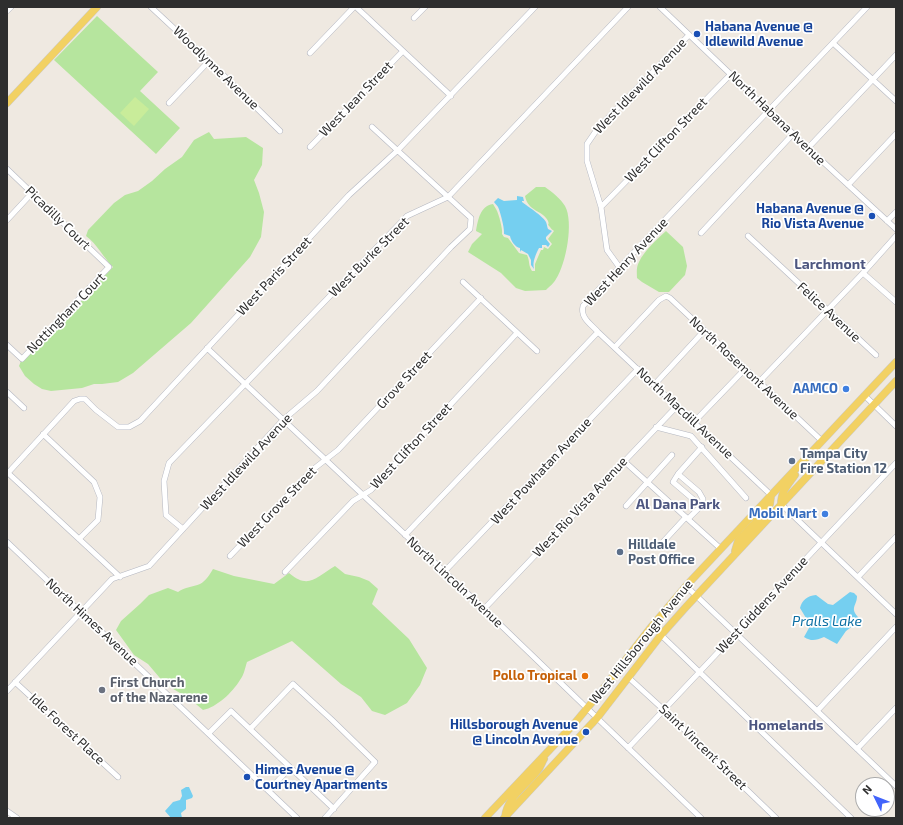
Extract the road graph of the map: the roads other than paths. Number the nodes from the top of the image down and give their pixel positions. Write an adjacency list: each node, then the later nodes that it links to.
1 (11, 7): 10 (street)
2 (97, 7): 22 (main road)
3 (151, 7): 17 (street, Woodlynne Avenue)
4 (355, 7): 14 (street); 15 (street)
5 (425, 7): 11 (street)
6 (535, 7): 20 (street, West Paris Street)
7 (628, 7): 35 (street, West Burke Street)
8 (660, 7): 12 (street, North Habana Avenue)
9 (867, 7): 13 (street, West Henry Avenue)
10 (7, 11)
11 (414, 18)
12 (689, 35): 18 (street, North Habana Avenue); 36 (street, West Idlewild Avenue)
13 (833, 42): 19 (street); 24 (street, West Henry Avenue)
14 (403, 51): 20 (street); 29 (street, West Jean Street)
15 (310, 54)
16 (896, 55): 19 (street)
17 (209, 61): 23 (street); 26 (street, Woodlynne Avenue)
18 (731, 74): 24 (street, North Habana Avenue); 36 (street, West Clifton Street)
19 (872, 80): 21 (street); 30 (street)
20 (451, 96): 31 (street, West Paris Street)
21 (896, 101)
22 (7, 103)
23 (169, 103)
24 (768, 110): 27 (street, North Habana Avenue); 45 (street, West Henry Avenue)
25 (372, 127): 31 (street)
26 (280, 131)
27 (793, 134): 30 (street, North Habana Avenue); 41 (street)
28 (896, 134): 33 (street)
29 (310, 147)
30 (808, 148): 33 (street, North Habana Avenue)
31 (398, 150): 35 (street); 56 (street, West Paris Street)
32 (7, 169): 34 (street, Picadilly Court)
33 (848, 185): 39 (street, North Habana Avenue)
34 (32, 193): 38 (street); 44 (street, Picadilly Court)
35 (448, 197): 64 (street, West Burke Street); 71 (street, West Idlewild Avenue)
36 (601, 207): 45 (street)
37 (896, 212): 39 (street)
38 (7, 220)
39 (887, 221): 40 (street, North Habana Avenue)
40 (896, 229)
41 (701, 233)
42 (748, 236): 50 (street, Felice Avenue)
43 (896, 236): 46 (street)
44 (109, 266): 54 (street, Nottingham Court)
45 (620, 268): 52 (street, West Henry Avenue)
46 (863, 273): 49 (street); 50 (street)
47 (463, 282): 48 (street)
48 (481, 298): 53 (street); 79 (street, Grove Street)
49 (896, 302)
50 (827, 311): 58 (street, Felice Avenue); 62 (street)
51 (704, 331): 55 (street, North Rosemont Avenue); 61 (street, North Rosemont Avenue); 65 (street)
52 (598, 332): 55 (street, North Macdill Avenue); 93 (street)
53 (518, 333): 57 (street); 85 (street, West Clifton Street)
54 (7, 345)
55 (615, 347): 60 (street, North Macdill Avenue)
56 (207, 348): 64 (street, North Lincoln Avenue); 75 (street, West Paris Street)
57 (537, 351)
58 (876, 355)
59 (896, 362): 67 (main road, West Hillsborough Avenue)
60 (638, 369): 65 (street, North Macdill Avenue); 103 (street, West Powhatan Avenue)
61 (745, 369): 62 (street, North Rosemont Avenue); 72 (street)
62 (759, 382): 76 (street, North Rosemont Avenue)
63 (896, 382): 68 (main road, West Hillsborough Avenue)
64 (245, 384): 71 (street, North Lincoln Avenue); 92 (street, West Burke Street)
65 (654, 385): 69 (street, North Macdill Avenue)
66 (8, 395): 70 (street)
67 (864, 395): 68 (street); 76 (main road, West Hillsborough Avenue)
68 (874, 405): 73 (street); 88 (main road, West Hillsborough Avenue)
69 (676, 406): 72 (street, North Macdill Avenue); 74 (street, West Rio Vista Avenue)
70 (24, 408)
71 (283, 420): 79 (street, North Lincoln Avenue); 92 (street, West Idlewild Avenue)
72 (694, 422): 86 (street, North Macdill Avenue)
73 (896, 426)
74 (656, 427): 77 (street); 80 (street, West Rio Vista Avenue)
75 (43, 434): 82 (street, West Paris Street); 95 (street)
76 (822, 441): 86 (main road, West Hillsborough Avenue); 88 (main road)
77 (702, 447): 83 (street); 87 (street)
78 (672, 456): 84 (street)
79 (325, 459): 85 (street, North Lincoln Avenue); 101 (street, West Grove Street)
80 (624, 461): 84 (street); 108 (street, West Rio Vista Avenue)
81 (896, 463): 98 (street, West Giddens Avenue)
82 (8, 473): 95 (street)
83 (678, 474): 90 (street); 90 (street)
84 (648, 482): 89 (street); 91 (street)
85 (363, 495): 93 (street, North Lincoln Avenue); 102 (street, West Clifton Street)
86 (771, 495): 99 (main road, West Hillsborough Avenue); 100 (main road)
87 (746, 498)
88 (781, 504): 98 (street); 100 (main road, West Hillsborough Avenue)
89 (626, 506)
90 (701, 506): 91 (street)
91 (687, 518): 97 (street); 99 (street)
92 (183, 529): 104 (street, West Idlewild Avenue)
93 (405, 535): 103 (street, North Lincoln Avenue)
94 (896, 537): 105 (street)
95 (79, 539): 104 (street)
96 (7, 542): 109 (street, North Himes Avenue)
97 (663, 542)
98 (821, 542): 105 (street); 112 (street, West Giddens Avenue)
99 (721, 549): 106 (main road, West Hillsborough Avenue)
100 (733, 555): 107 (main road, West Hillsborough Avenue)
101 (230, 556)
102 (285, 572)
103 (444, 572): 108 (street, North Lincoln Avenue)
104 (120, 577): 109 (street, West Idlewild Avenue)
105 (858, 577): 110 (street)
106 (686, 586): 107 (street); 118 (main road, West Hillsborough Avenue)
107 (696, 596): 112 (street); 113 (main road, West Hillsborough Avenue)
108 (484, 609): 118 (street, North Lincoln Avenue)
109 (82, 612): 116 (street, West Idlewild Avenue); 124 (street, North Himes Avenue)
110 (896, 612)
111 (896, 627): 121 (street)
112 (736, 633): 114 (street, West Giddens Avenue); 121 (street)
113 (661, 635): 114 (street); 115 (main road, West Hillsborough Avenue)
114 (700, 671): 120 (street, West Giddens Avenue); 141 (street)
115 (629, 678): 120 (street, Saint Vincent Street); 122 (main road, West Hillsborough Avenue)
116 (15, 682): 117 (street, West Idlewild Avenue); 129 (street, Idle Forest Place)
117 (7, 691)
118 (587, 708): 122 (street, North Lincoln Avenue); 127 (main road, West Hillsborough Avenue)
119 (896, 708): 126 (street)
120 (664, 710): 125 (street, West Giddens Avenue); 140 (street, Saint Vincent Street)
121 (817, 711): 126 (street)
122 (597, 718): 125 (street, North Lincoln Avenue); 138 (main road, West Hillsborough Avenue)
123 (250, 729): 124 (street); 128 (street); 132 (street)
124 (209, 733): 131 (street, North Himes Avenue)
125 (628, 748): 139 (street, North Lincoln Avenue)
126 (857, 749): 130 (street)
127 (546, 753): 137 (main road, West Hillsborough Avenue); 138 (main road)
128 (290, 768): 131 (street); 132 (street)
129 (118, 777)
130 (896, 786)
131 (269, 790): 135 (street, North Himes Avenue)
132 (334, 808): 136 (street)
133 (7, 811): 134 (street)
134 (17, 818)
135 (297, 818)
136 (325, 818)
137 (486, 818)
138 (505, 818)
139 (701, 818)
140 (776, 818)
141 (851, 818)

